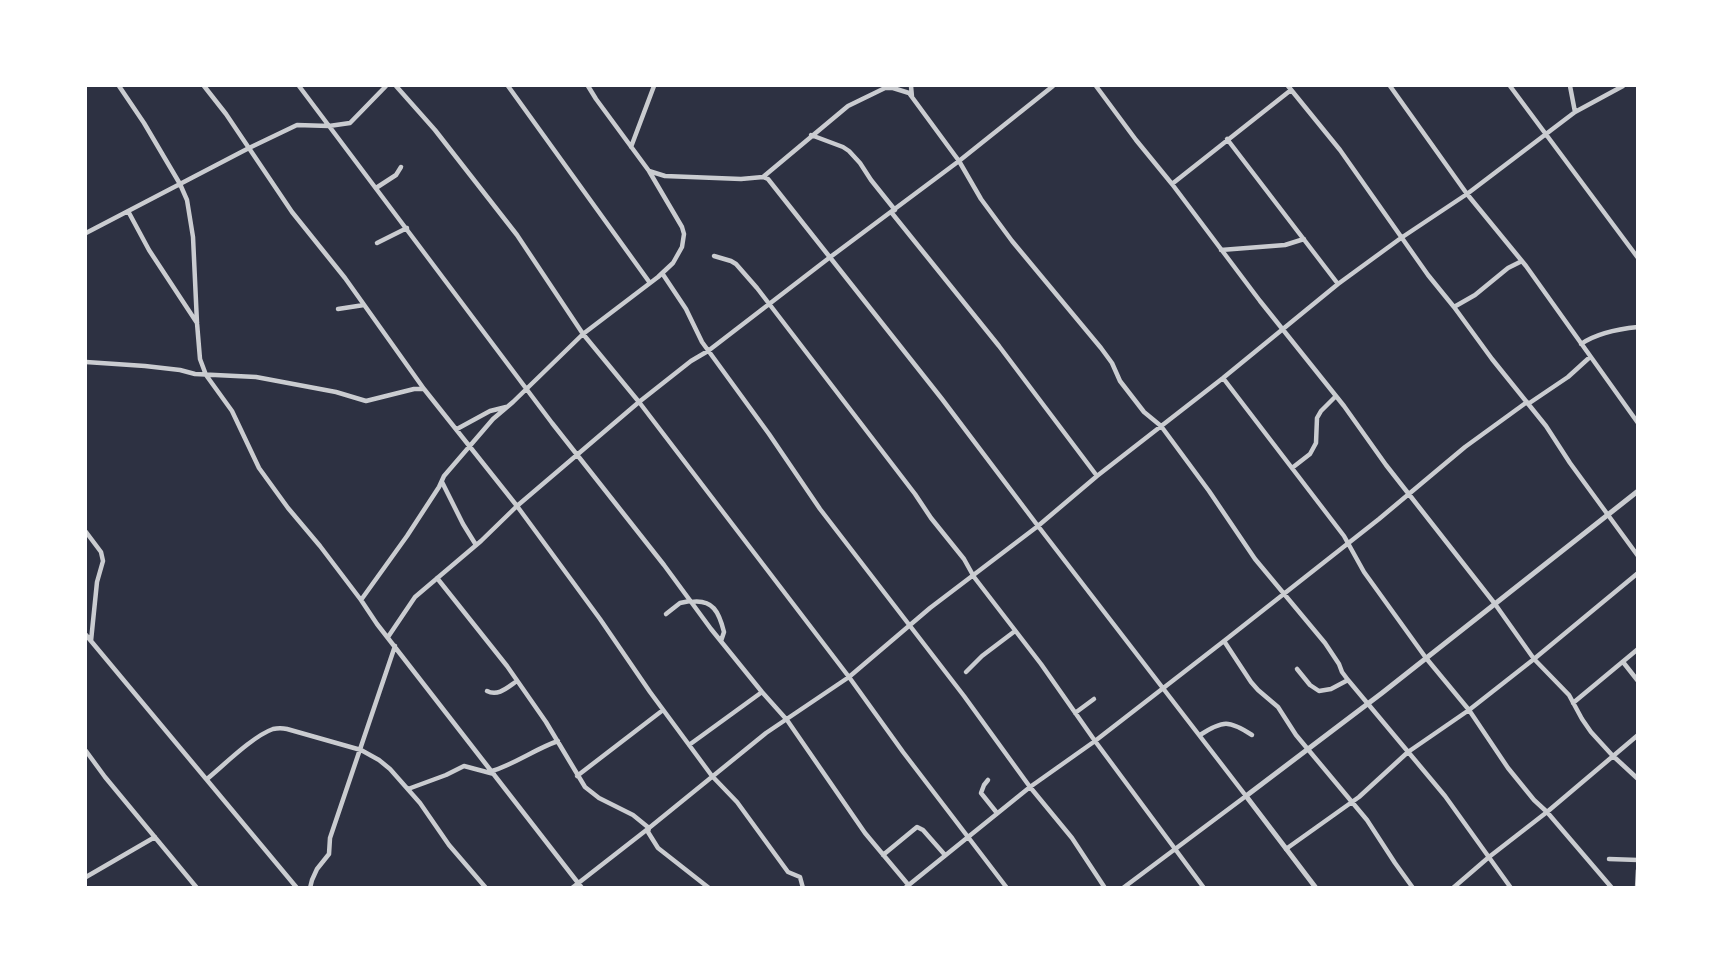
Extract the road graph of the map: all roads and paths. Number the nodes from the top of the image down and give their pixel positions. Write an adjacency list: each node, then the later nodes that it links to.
1 (119, 86): 29 (street)
2 (204, 86): 24 (street)
3 (300, 86): 19 (street)
4 (386, 86): 19 (street)
5 (396, 86): 57 (street)
6 (508, 86): 48 (street)
7 (588, 86): 23 (street)
8 (654, 86): 23 (street)
9 (911, 86): 17 (street)
10 (1053, 86): 25 (street)
11 (1096, 86): 30 (street)
12 (1390, 86): 32 (street)
13 (1510, 86): 20 (street)
14 (1570, 86): 18 (street)
15 (1623, 86): 18 (street)
16 (1290, 88): 22 (street); 37 (street)
17 (912, 97): 21 (street); 25 (street)
18 (1575, 112): 20 (street)
19 (329, 126): 24 (street); 31 (street)
20 (1545, 133): 32 (street); 41 (street)
21 (812, 135): 28 (street); 34 (street)
22 (1227, 140): 30 (street); 38 (street)
23 (631, 147): 27 (street)
24 (249, 148): 29 (street); 50 (street)
25 (959, 161): 34 (street); 71 (street)
26 (401, 167): 31 (street)
27 (649, 171): 28 (street); 47 (street)
28 (763, 177): 44 (street)
29 (180, 184): 33 (street); 54 (street)
30 (1172, 184): 42 (street)
31 (376, 188): 35 (street)
32 (1467, 194): 37 (street); 46 (street)
33 (128, 210): 36 (street); 54 (street)
34 (893, 211): 44 (street); 76 (street)
35 (407, 228): 39 (street); 65 (street)
36 (86, 233)
37 (1401, 238): 49 (street); 52 (street)
38 (1304, 239): 42 (street); 49 (street)
39 (377, 243)
40 (1638, 244): 41 (street)
41 (1630, 248): 45 (street)
42 (1221, 250): 56 (street)
43 (714, 256): 51 (street)
44 (829, 258): 51 (street); 82 (street)
45 (1638, 258)
46 (1522, 261): 52 (street); 58 (street)
47 (662, 273): 48 (street); 59 (street)
48 (650, 283): 57 (street)
49 (1338, 284): 56 (street)
50 (364, 305): 53 (street); 64 (street)
51 (770, 305): 59 (street); 88 (street)
52 (1454, 306): 68 (street)
53 (338, 309)
54 (196, 323): 62 (street)
55 (1638, 327): 58 (street)
56 (1282, 330): 63 (street); 66 (street)
57 (583, 334): 65 (street); 67 (street)
58 (1581, 344): 60 (street)
59 (708, 351): 67 (street); 95 (street)
60 (1590, 357): 68 (street); 70 (street)
61 (86, 362): 62 (street)
62 (206, 375): 64 (street); 91 (street)
63 (1223, 378): 71 (street); 75 (street)
64 (424, 389): 72 (street)
65 (526, 389): 69 (street); 74 (street)
66 (1336, 396): 75 (street); 79 (street)
67 (639, 402): 74 (street); 109 (street)
68 (1527, 403): 79 (street); 81 (street)
69 (509, 406): 72 (street); 73 (street)
70 (1638, 423)
71 (1161, 426): 76 (street); 90 (street)
72 (457, 429): 73 (street)
73 (470, 446): 77 (street); 80 (street)
74 (577, 455): 80 (street); 92 (street)
75 (1292, 468): 84 (street)
76 (1097, 476): 82 (street)
77 (442, 482): 85 (street); 91 (street)
78 (1638, 491): 81 (street)
79 (1409, 494): 84 (street); 93 (street)
80 (517, 506): 85 (street); 119 (street)
81 (1607, 515): 86 (street); 93 (street)
82 (1038, 526): 88 (street); 113 (street)
83 (86, 532): 99 (street)
84 (1348, 543): 90 (street); 104 (street)
85 (476, 545): 89 (street)
86 (1638, 556)
87 (1638, 573): 105 (street)
88 (974, 577): 95 (street); 96 (street)
89 (437, 578): 98 (street); 111 (street)
90 (1284, 594): 101 (street); 110 (street)
91 (361, 600): 98 (street)
92 (690, 601): 94 (street); 100 (street); 100 (street)
93 (1496, 604): 104 (street); 105 (street)
94 (666, 614)
95 (910, 625): 109 (street); 140 (street)
96 (1015, 631): 108 (street); 121 (street)
97 (86, 635): 99 (street)
98 (388, 637): 102 (street)
99 (91, 641): 137 (street)
100 (721, 641): 115 (street)
101 (1224, 641): 113 (street); 130 (street)
102 (395, 646): 129 (street); 134 (street)
103 (1638, 650): 106 (street)
104 (1426, 658): 118 (street); 120 (street)
105 (1534, 659): 117 (street); 120 (street)
106 (1623, 662): 112 (street); 117 (street)
107 (1297, 669): 110 (street)
108 (966, 672)
109 (849, 677): 122 (street); 147 (street)
110 (1348, 680): 118 (street)
111 (517, 681): 114 (street); 126 (street)
112 (1638, 681)
113 (1163, 687): 123 (street); 127 (street)
114 (488, 691)
115 (762, 692): 122 (street); 128 (street)
116 (1094, 699): 121 (street)
117 (1573, 703): 133 (street)
118 (1367, 704): 130 (street); 132 (street)
119 (663, 710): 128 (street); 135 (street)
120 (1469, 710): 132 (street); 144 (street)
121 (1075, 713): 127 (street)
122 (787, 720): 136 (street); 151 (street)
123 (1200, 735): 124 (street); 142 (street)
124 (1252, 735)
125 (1638, 735): 133 (street)
126 (558, 741): 134 (street); 135 (street)
127 (1095, 741): 140 (street); 149 (street)
128 (689, 745): 136 (street)
129 (361, 750): 137 (street); 141 (street); 162 (street)
130 (1308, 750): 142 (street); 143 (street)
131 (86, 751): 148 (street)
132 (1408, 752): 143 (street); 153 (street)
133 (1612, 755): 138 (street); 144 (street)
134 (493, 773): 141 (street); 158 (street)
135 (577, 776): 146 (street)
136 (712, 776): 146 (street); 167 (street)
137 (207, 779): 161 (street)
138 (1638, 779)
139 (988, 780): 145 (street)
140 (1030, 787): 145 (street); 169 (street)
141 (408, 789): 163 (street)
142 (1246, 796): 149 (street); 150 (street)
143 (1352, 801): 150 (street); 173 (street)
144 (1547, 812): 153 (street); 176 (street)
145 (997, 813): 147 (street)
146 (649, 828): 158 (street); 166 (street)
147 (968, 836): 152 (street); 168 (street)
148 (155, 837): 157 (street); 160 (street)
149 (1176, 849): 170 (street); 171 (street)
150 (1286, 849): 172 (street)
151 (883, 855): 152 (street); 159 (street)
152 (945, 855): 159 (street)
153 (1489, 857): 174 (street); 175 (street)
154 (1609, 858): 155 (street)
155 (1638, 860)
156 (1638, 870): 177 (street)
157 (86, 877)
158 (578, 882): 164 (street); 165 (street)
159 (908, 887)
160 (196, 888)
161 (297, 888)
162 (310, 888)
163 (486, 888)
164 (572, 888)
165 (582, 888)
166 (709, 888)
167 (803, 888)
168 (1007, 888)
169 (1105, 888)
170 (1123, 888)
171 (1204, 888)
172 (1316, 888)
173 (1413, 888)
174 (1454, 888)
175 (1511, 888)
176 (1612, 888)
177 (1636, 888)

